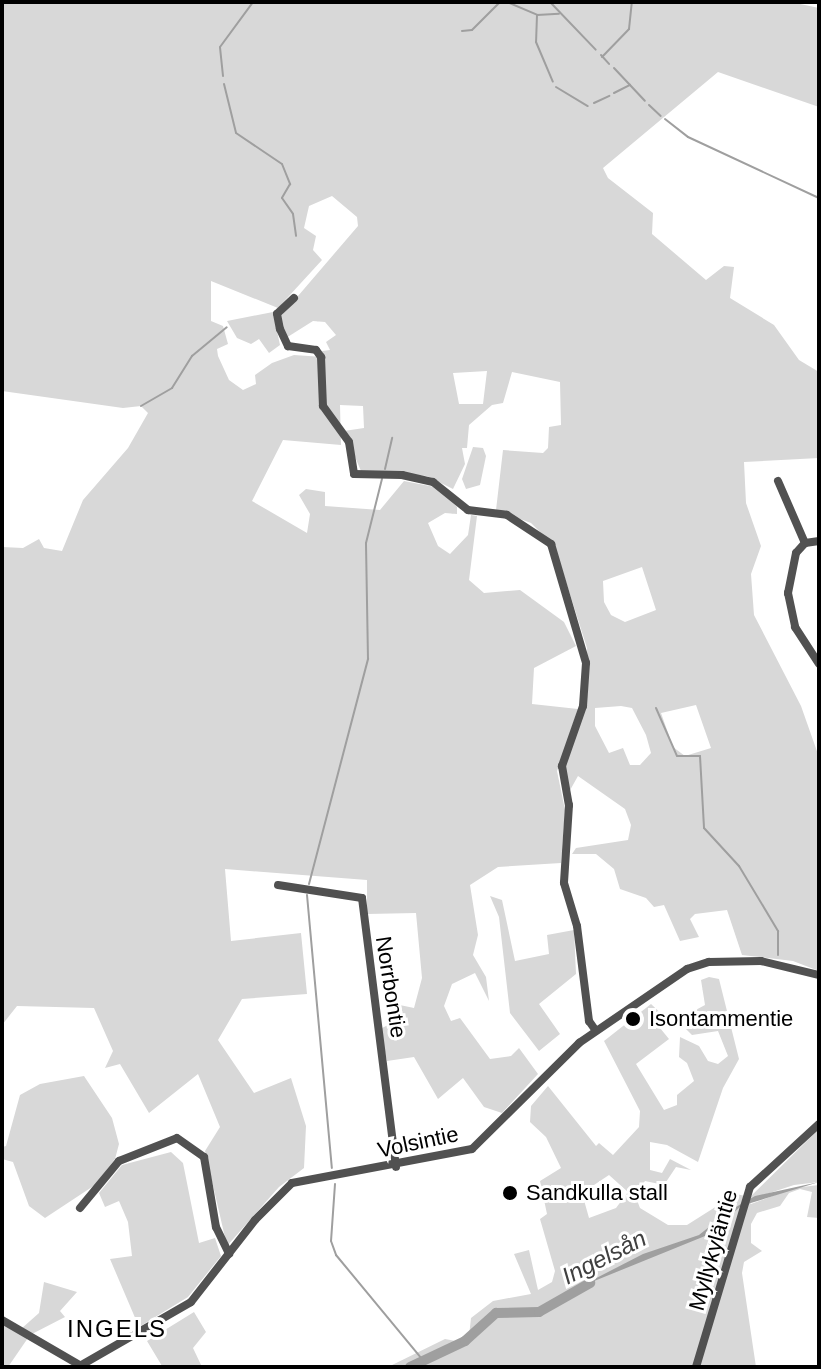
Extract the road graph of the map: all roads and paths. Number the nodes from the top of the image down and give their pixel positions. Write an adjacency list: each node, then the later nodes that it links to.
1 (294, 298): 8 (street)
2 (778, 481): 4 (street)
3 (819, 541): 4 (street)
4 (805, 543): 5 (street)
5 (819, 664)
6 (278, 885): 10 (street, Norrbontie)
7 (819, 975): 8 (street, Volsintie)
8 (596, 1031): 10 (street, Volsintie)
9 (819, 1124): 15 (street, Myllykyläntie)
10 (396, 1167): 12 (street, Volsintie)
11 (80, 1208): 12 (street)
12 (229, 1254): 14 (street, Volsintie)
13 (2, 1320): 14 (street)
14 (81, 1366)
15 (696, 1367)

